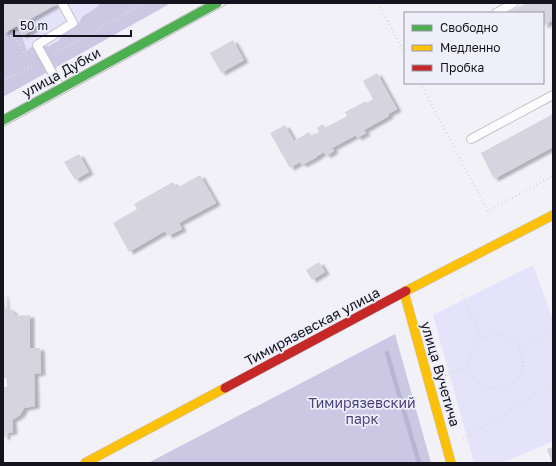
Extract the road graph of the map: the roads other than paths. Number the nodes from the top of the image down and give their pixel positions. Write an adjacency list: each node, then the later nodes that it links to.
1 (62, 3): 5 (lane)
2 (217, 3): 5 (main road, улица Дубки)
3 (514, 3): 4 (lane)
4 (498, 12)
5 (61, 89): 7 (main road, улица Дубки)
6 (553, 95): 8 (lane)
7 (3, 120)
8 (471, 139)
9 (553, 215): 10 (main road, Тимирязевская улица)
10 (404, 292): 11 (main road, Тимирязевская улица); 12 (main road, улица Вучетича)
11 (85, 463)
12 (451, 463)

